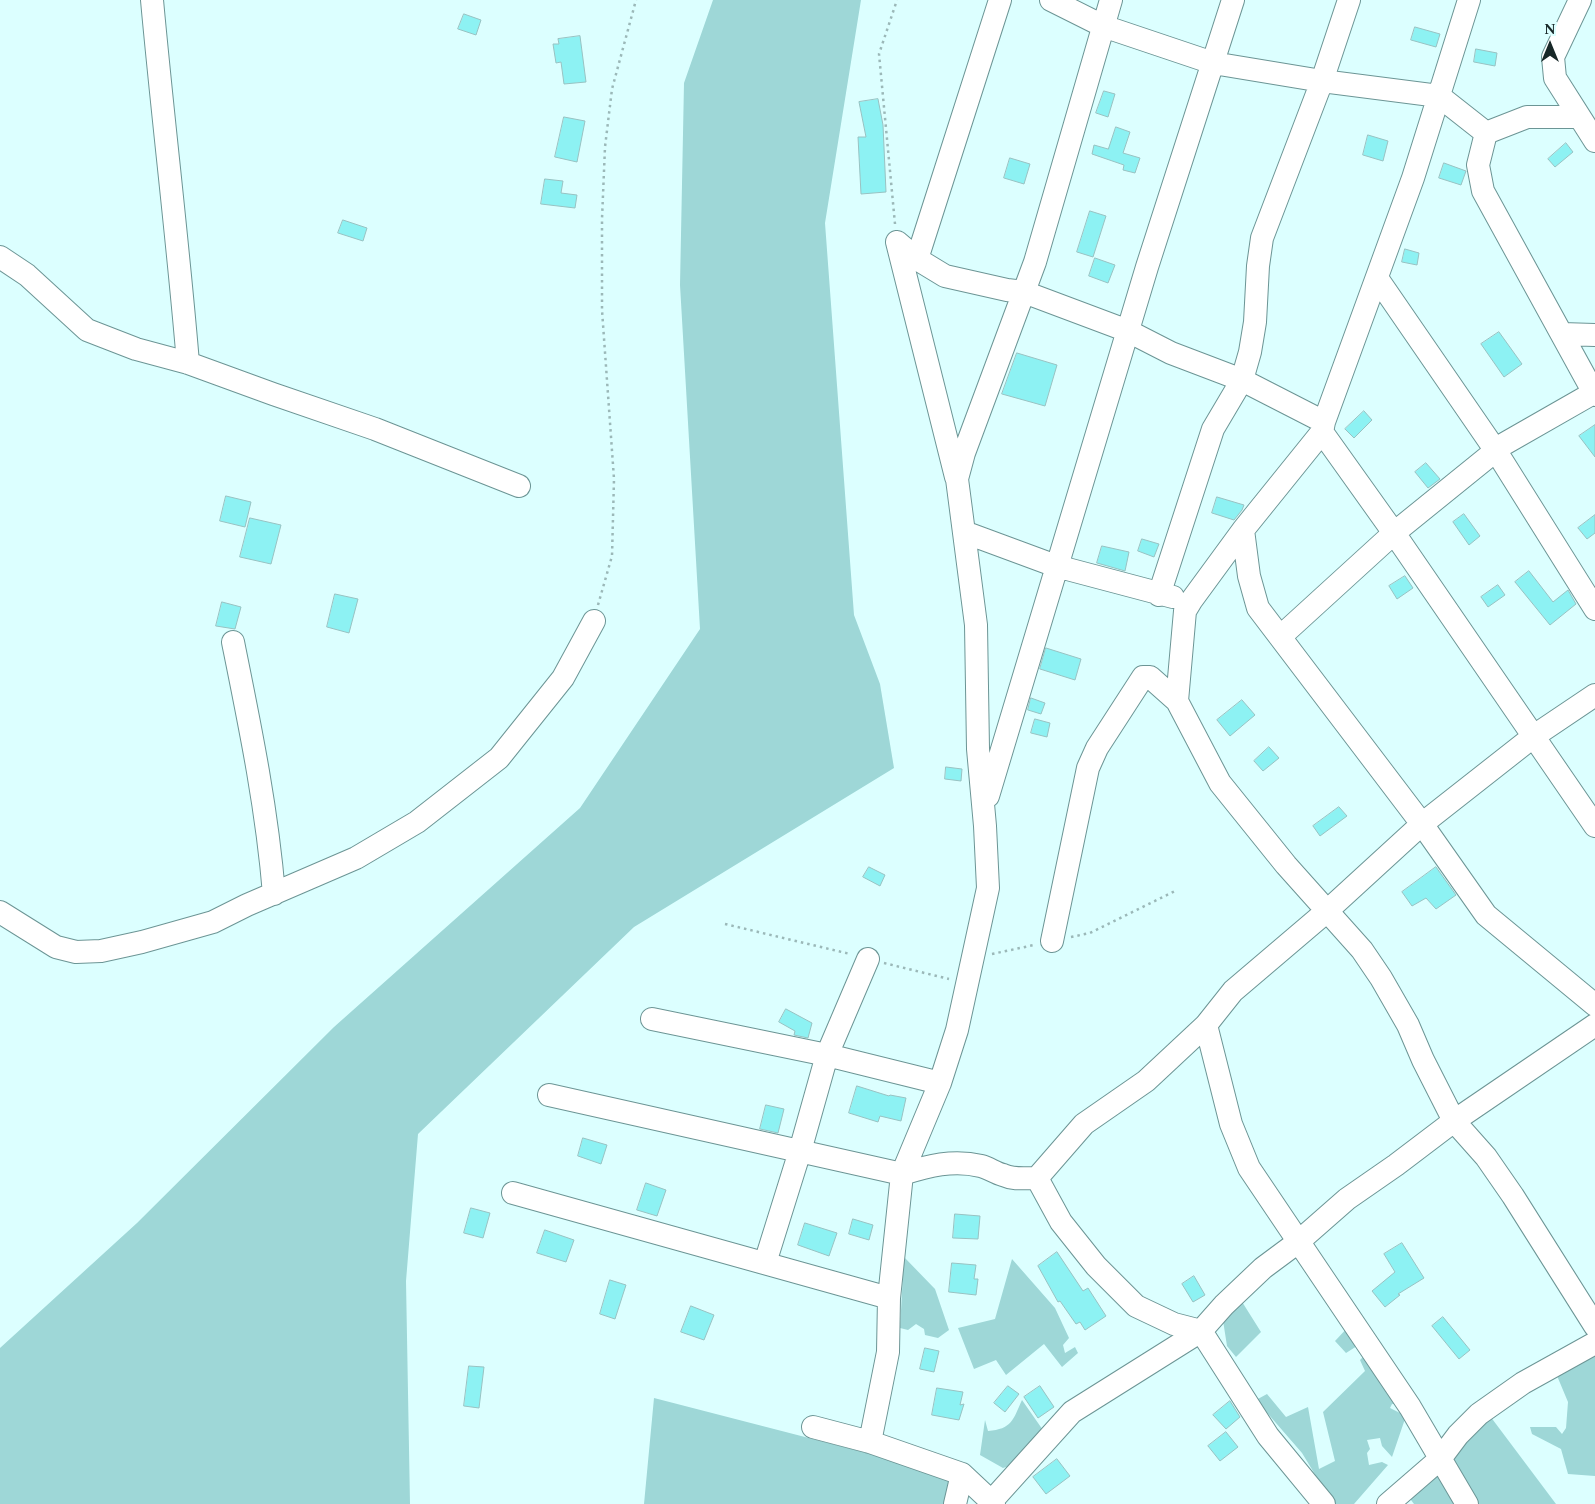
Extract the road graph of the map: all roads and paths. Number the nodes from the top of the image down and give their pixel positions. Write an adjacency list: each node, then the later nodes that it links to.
1 (152, 0): 26 (street)
2 (636, 0): 40 (path)
3 (896, 0): 18 (path)
4 (1000, 0): 20 (street)
5 (1051, 0): 11 (street)
6 (1110, 0): 11 (street)
7 (1233, 0): 12 (street)
8 (1349, 0): 13 (street)
9 (1469, 0): 14 (street)
10 (1580, 0): 15 (street)
11 (1103, 26): 12 (street); 22 (street)
12 (1214, 63): 13 (street); 23 (street)
13 (1322, 82): 14 (street); 27 (street)
14 (1439, 96): 16 (street); 21 (street)
15 (1578, 117): 16 (street); 17 (street)
16 (1486, 133): 24 (street)
17 (1595, 141)
18 (897, 242): 20 (street); 31 (street)
19 (0, 258): 26 (street)
20 (917, 259): 22 (street)
21 (1377, 278): 29 (street); 30 (street)
22 (1024, 292): 23 (street); 31 (street)
23 (1128, 331): 27 (street); 36 (street)
24 (1562, 334): 25 (street); 28 (street)
25 (1595, 335)
26 (188, 363): 32 (street)
27 (1242, 380): 29 (street); 37 (street)
28 (1595, 393): 30 (street)
29 (1323, 427): 33 (street); 35 (street)
30 (1496, 450): 35 (street); 39 (street)
31 (956, 479): 34 (street)
32 (519, 486)
33 (1243, 530): 38 (street); 41 (street)
34 (964, 532): 36 (street); 46 (street)
35 (1394, 533): 41 (street); 45 (street)
36 (1056, 566): 37 (street); 46 (street)
37 (1159, 595): 38 (street)
38 (1191, 600): 44 (street)
39 (1595, 609)
40 (594, 621): 50 (street)
41 (1280, 637): 47 (street)
42 (233, 642): 50 (street)
43 (1595, 696): 45 (street)
44 (1177, 701): 52 (street); 54 (street)
45 (1534, 736): 47 (street); 48 (street)
46 (984, 809): 55 (street)
47 (1422, 824): 52 (street); 58 (street)
48 (1595, 826)
49 (1175, 892): 54 (path)
50 (274, 894): 51 (street)
51 (0, 912)
52 (1326, 912): 60 (street); 65 (street)
53 (725, 924): 56 (path)
54 (1052, 941): 55 (path)
55 (974, 958): 57 (street)
56 (868, 959): 57 (path); 62 (street)
57 (967, 983): 63 (street)
58 (1595, 1005)
59 (652, 1019): 62 (street)
60 (1206, 1025): 68 (street); 70 (street)
61 (1595, 1025): 65 (street)
62 (828, 1055): 63 (street); 66 (street)
63 (940, 1083): 67 (street)
64 (549, 1095): 66 (street)
65 (1454, 1121): 70 (street); 73 (street)
66 (800, 1151): 67 (street); 71 (street)
67 (902, 1174): 68 (street); 72 (street)
68 (1037, 1178): 74 (street)
69 (514, 1193): 71 (street)
70 (1298, 1242): 74 (street); 78 (street)
71 (765, 1263): 72 (street)
72 (889, 1298): 77 (street)
73 (1595, 1326)
74 (1201, 1331): 80 (street); 82 (street)
75 (1595, 1343): 78 (street)
76 (813, 1427): 77 (street)
77 (870, 1442): 79 (street)
78 (1440, 1459): 83 (street); 84 (street)
79 (962, 1474): 80 (street); 81 (street)
80 (992, 1503)
81 (955, 1504)
82 (1324, 1504)
83 (1388, 1504)
84 (1467, 1504)

